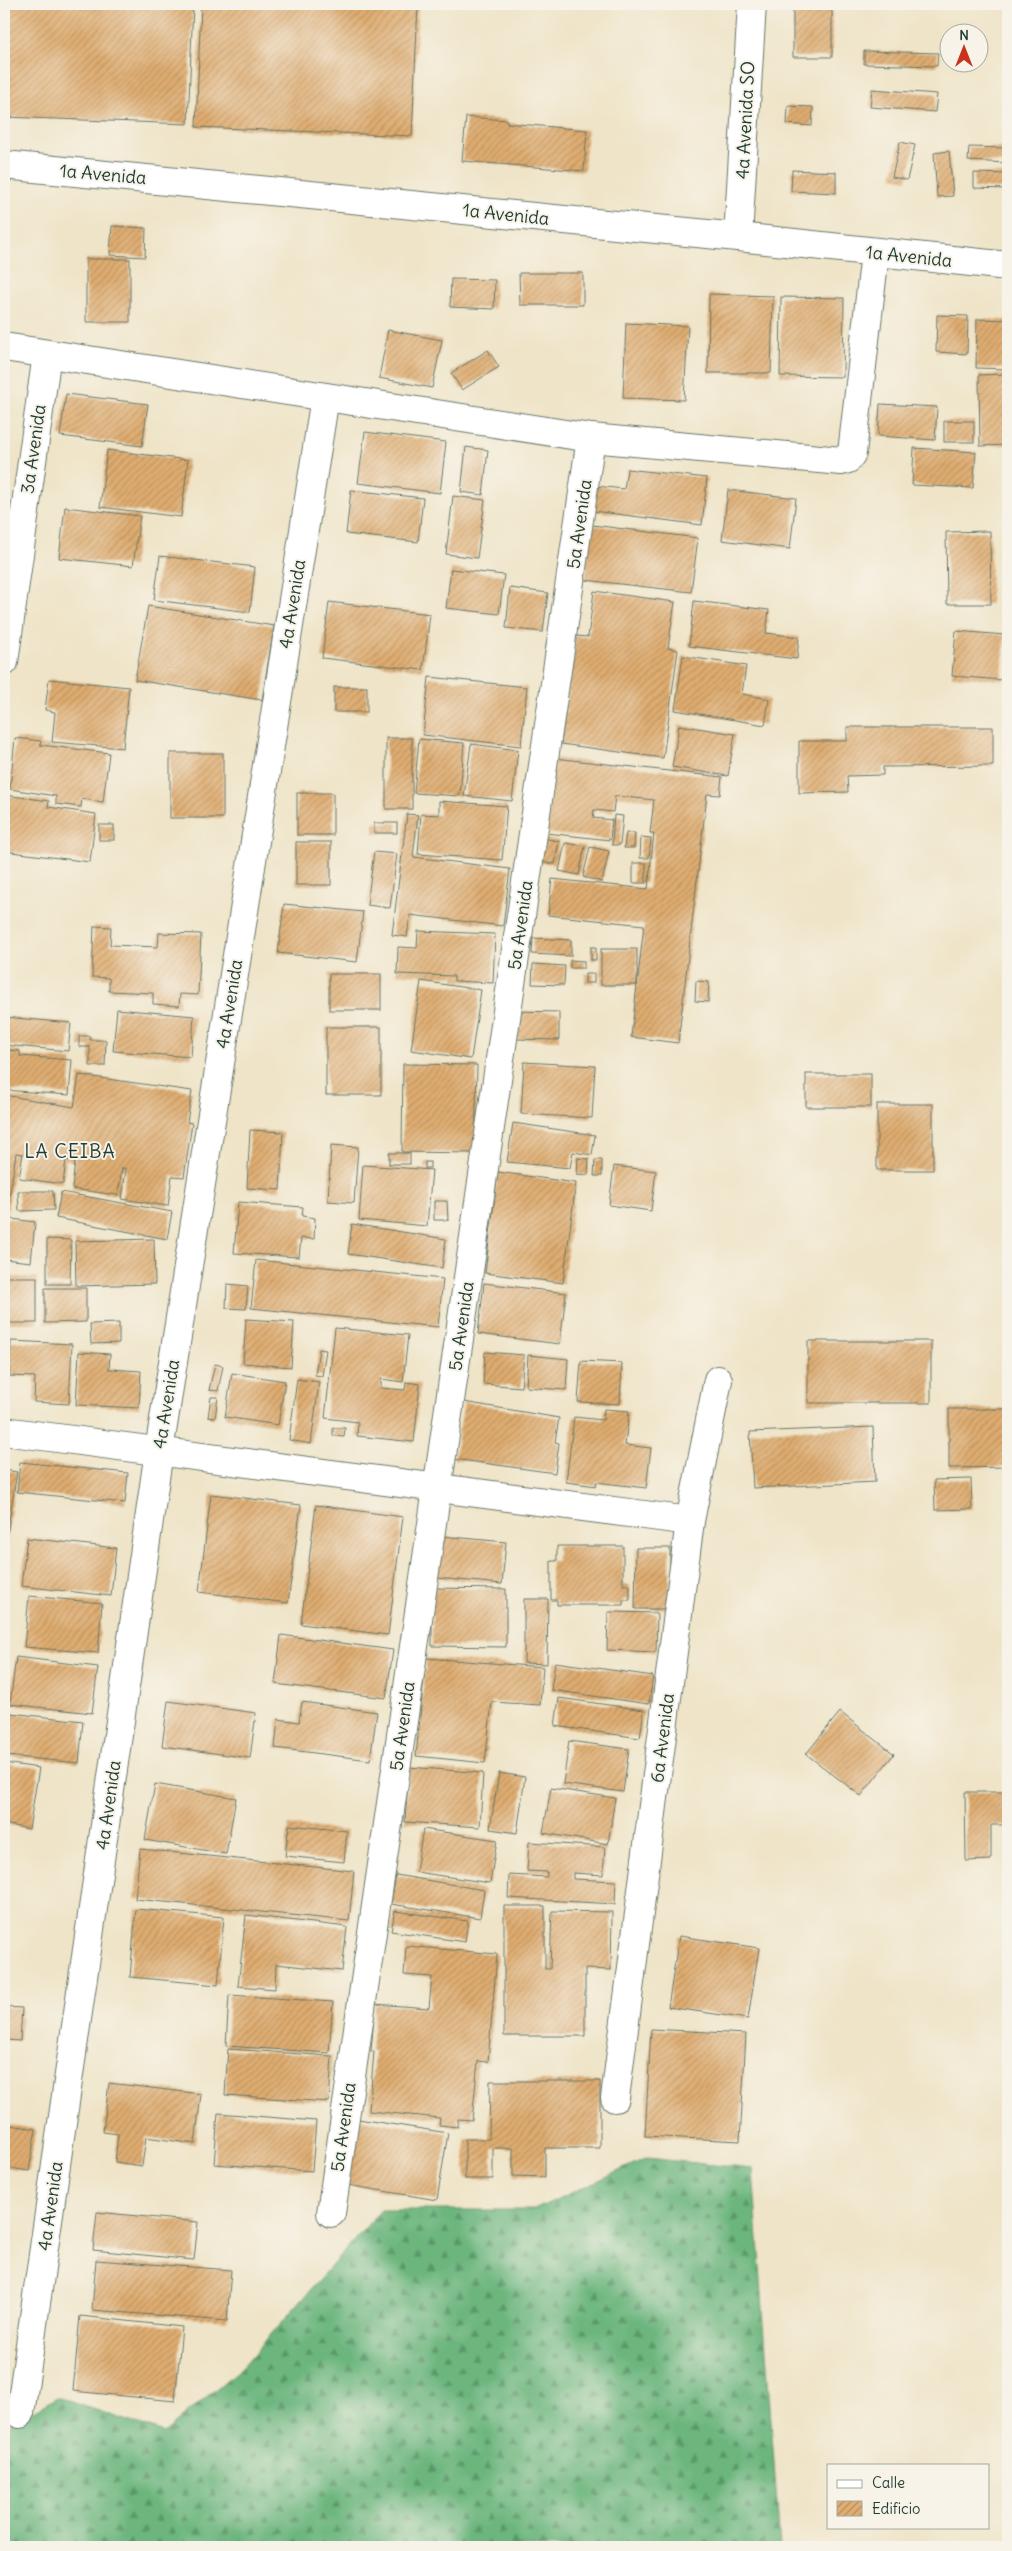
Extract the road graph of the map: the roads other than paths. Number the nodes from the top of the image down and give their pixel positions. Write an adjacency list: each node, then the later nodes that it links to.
1 (752, 4): 3 (street, 4a Avenida SO)
2 (4, 165): 3 (street, 1a Avenida)
3 (738, 237): 4 (street, 1a Avenida)
4 (875, 253): 5 (street, 1a Avenida); 9 (street)
5 (1008, 266)
6 (4, 347): 7 (street)
7 (47, 354): 8 (street); 10 (street, 3a Avenida)
8 (325, 397): 9 (street); 13 (street, 4a Avenida)
9 (591, 438): 14 (street, 5a Avenida)
10 (4, 662)
11 (718, 1380): 15 (street, 6a Avenida)
12 (4, 1431): 13 (street)
13 (159, 1451): 14 (street); 18 (street, 4a Avenida)
14 (437, 1489): 15 (street); 17 (street, 5a Avenida)
15 (690, 1520): 16 (street, 6a Avenida)
16 (615, 2098)
17 (331, 2213)
18 (20, 2414)

